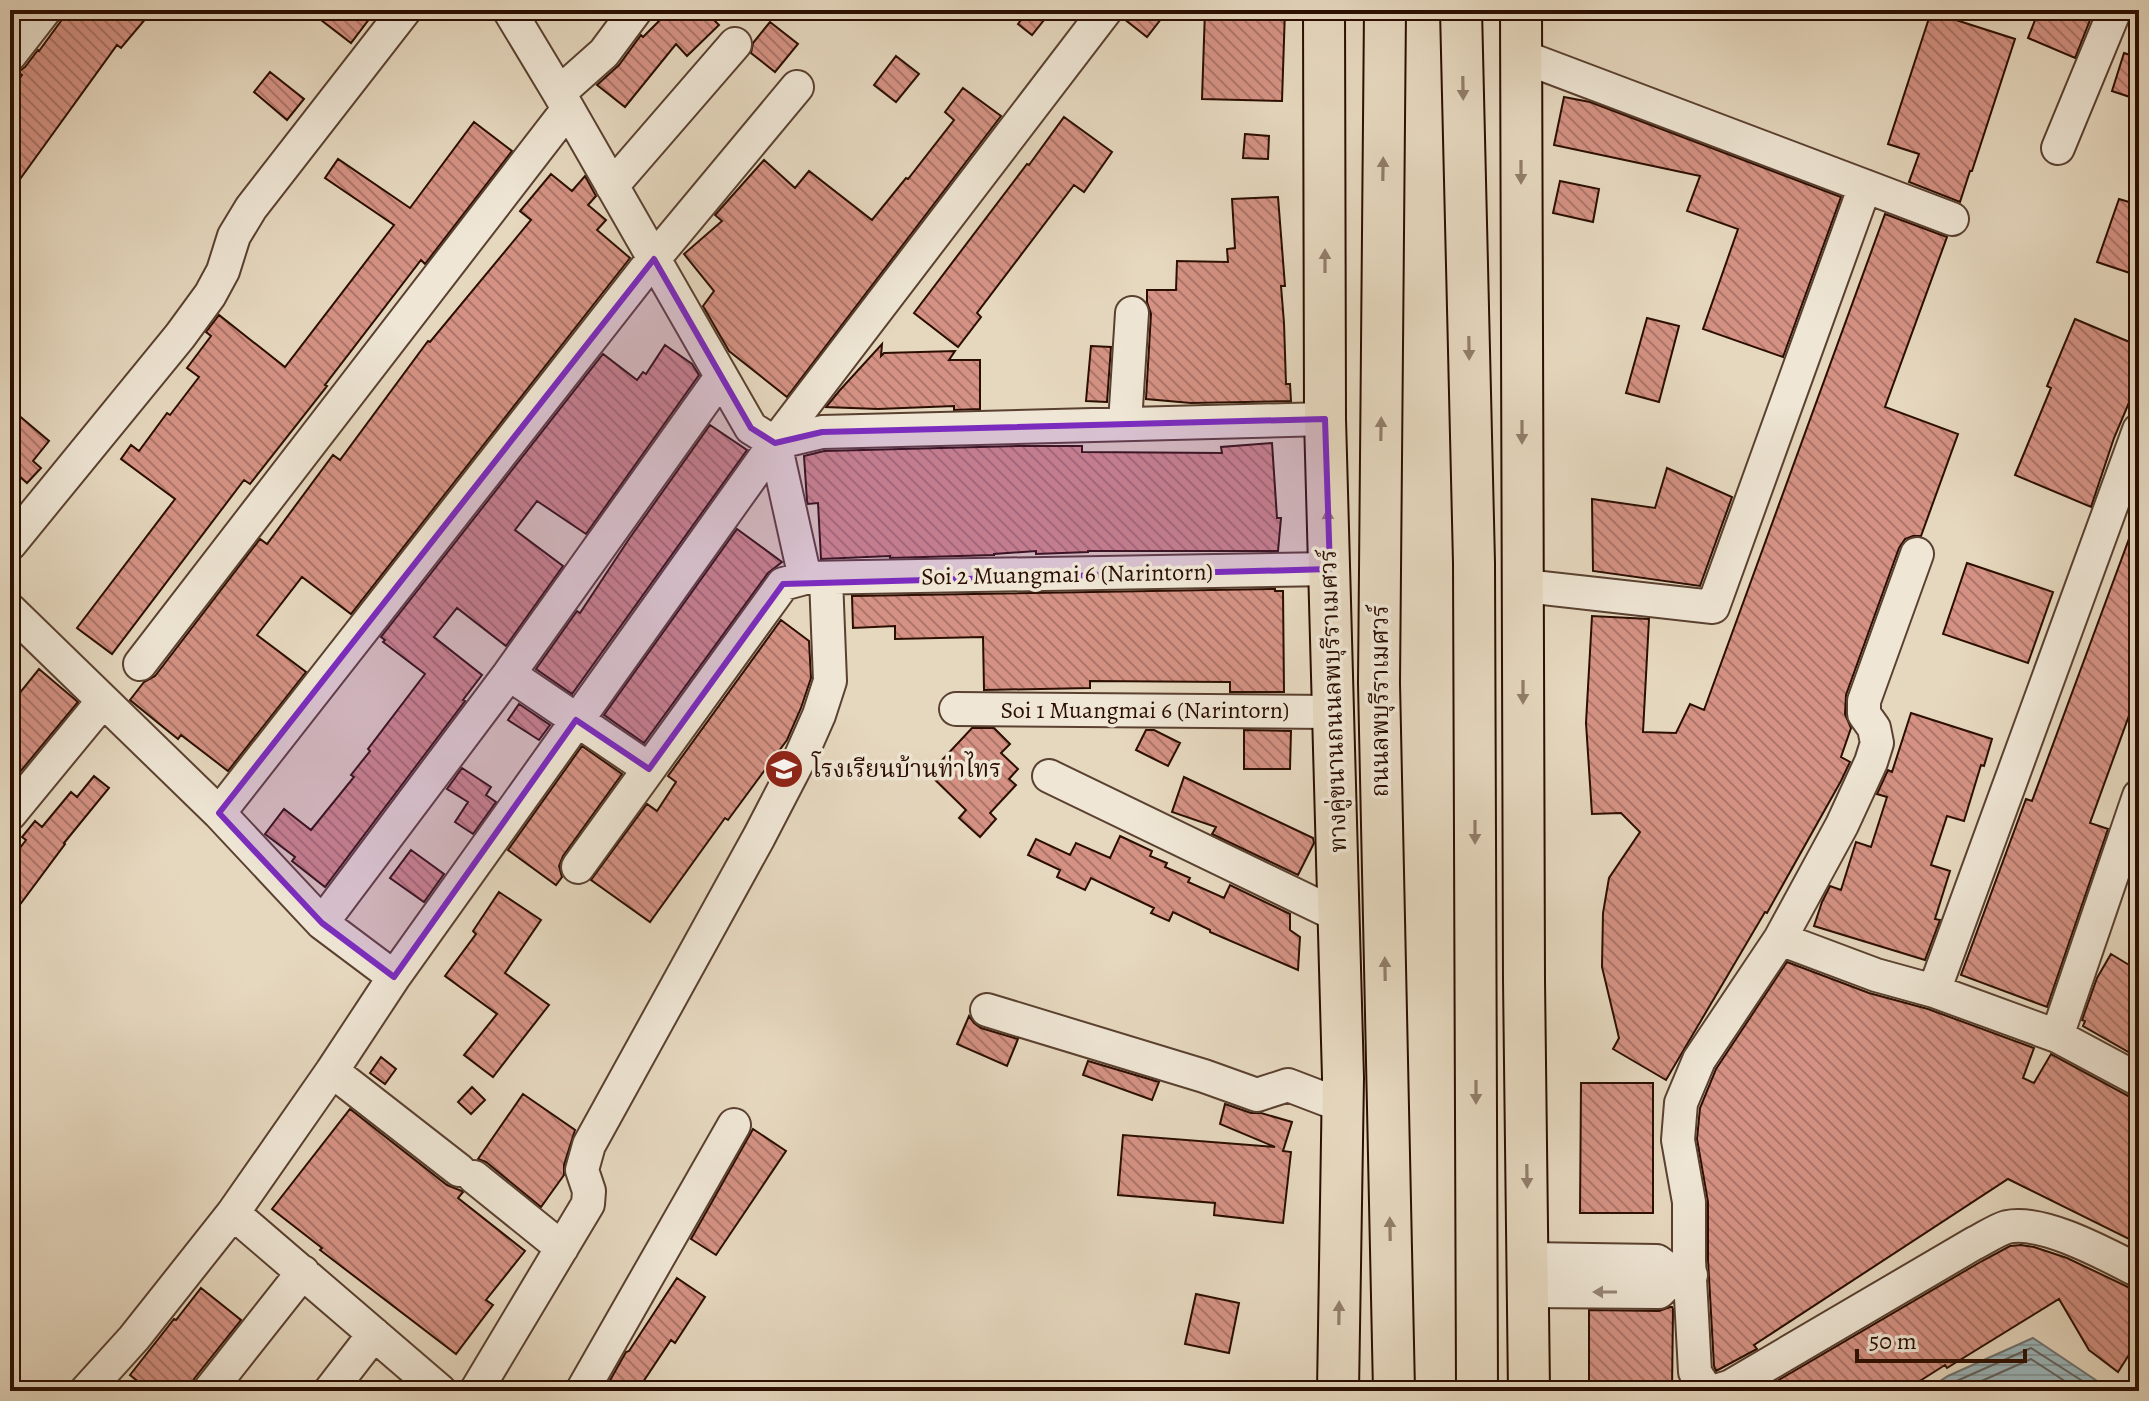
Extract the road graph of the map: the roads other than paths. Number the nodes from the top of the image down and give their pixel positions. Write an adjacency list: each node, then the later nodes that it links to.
1 (45, 10): 12 (street)
2 (405, 10): 27 (street)
3 (509, 10): 15 (street)
4 (636, 10): 15 (street)
5 (1106, 10): 26 (street)
6 (1324, 10): 23 (main road, ทางคู่ขนานถนนลพบุรีราเมศวร์, one-way to 6)
7 (1385, 10): 36 (main road, ถนนลพบุรีราเมศวร์, one-way to 7)
8 (1461, 10): 29 (main road, one-way to 29)
9 (1521, 10): 13 (main road)
10 (2115, 10): 16 (street)
11 (735, 44): 17 (street)
12 (10, 55)
13 (1521, 56): 18 (street); 32 (main road, one-way to 32)
14 (797, 87): 20 (street)
15 (564, 101): 17 (street); 34 (street)
16 (2058, 148)
17 (612, 186): 20 (street)
18 (1865, 186): 19 (street); 32 (street)
19 (1952, 219)
20 (654, 259): 22 (street); 44 (street)
21 (1132, 313): 24 (street)
22 (721, 377): 26 (street); 35 (street)
23 (1325, 419): 24 (street); 30 (main road, ทางคู่ขนานถนนลพบุรีราเมศวร์, one-way to 23)
24 (1125, 423): 26 (street)
25 (2139, 430): 52 (street)
26 (775, 443): 31 (street); 40 (street)
27 (10, 544)
28 (1917, 554): 49 (street)
29 (1474, 563): 51 (main road); 74 (main road, one-way to 74)
30 (1330, 569): 31 (street, Soi 2 Muangmai 6 (Narintorn)); 39 (main road, ทางคู่ขนานถนนลพบุรีราเมศวร์)
31 (815, 578): 41 (street); 60 (street)
32 (1524, 586): 51 (main road, one-way to 51)
33 (10, 610): 37 (street)
34 (140, 664)
35 (509, 674): 40 (street); 48 (street)
36 (1379, 683): 57 (main road); 73 (main road, ถนนลพบุรีราเมศวร์, one-way to 36)
37 (103, 701): 44 (street); 45 (street)
38 (956, 709): 39 (street, Soi 1 Muangmai 6 (Narintorn))
39 (1333, 712): 47 (main road, ทางคู่ขนานถนนลพบุรีราเมศวร์)
40 (576, 720): 41 (street); 50 (street)
41 (649, 769): 46 (street)
42 (1049, 776): 47 (street)
43 (2139, 796): 54 (street)
44 (219, 813): 48 (street)
45 (10, 814)
46 (578, 867)
47 (1339, 916): 57 (main road, ทางคู่ขนานถนนลพบุรีราเมศวร์)
48 (322, 923): 50 (street)
49 (1780, 939): 52 (street); 64 (street)
50 (394, 977): 55 (street)
51 (1524, 980): 63 (main road, one-way to 63)
52 (1934, 991): 54 (street)
53 (987, 1010): 57 (street)
54 (2057, 1036): 56 (street)
55 (332, 1071): 59 (street); 60 (street)
56 (2139, 1080)
57 (1343, 1092): 72 (main road, ทางคู่ขนานถนนลพบุรีราเมศวร์, one-way to 57)
58 (734, 1125): 71 (street)
59 (233, 1213): 62 (street); 66 (street)
60 (562, 1248): 70 (street)
61 (2139, 1271): 64 (street)
62 (303, 1272): 65 (street); 67 (street)
63 (1528, 1275): 64 (street); 75 (main road)
64 (1684, 1275)
65 (374, 1334): 68 (street); 69 (street)
66 (86, 1391)
67 (209, 1391)
68 (330, 1391)
69 (440, 1391)
70 (476, 1391)
71 (582, 1391)
72 (1338, 1391)
73 (1394, 1391)
74 (1477, 1391)
75 (1529, 1391)

